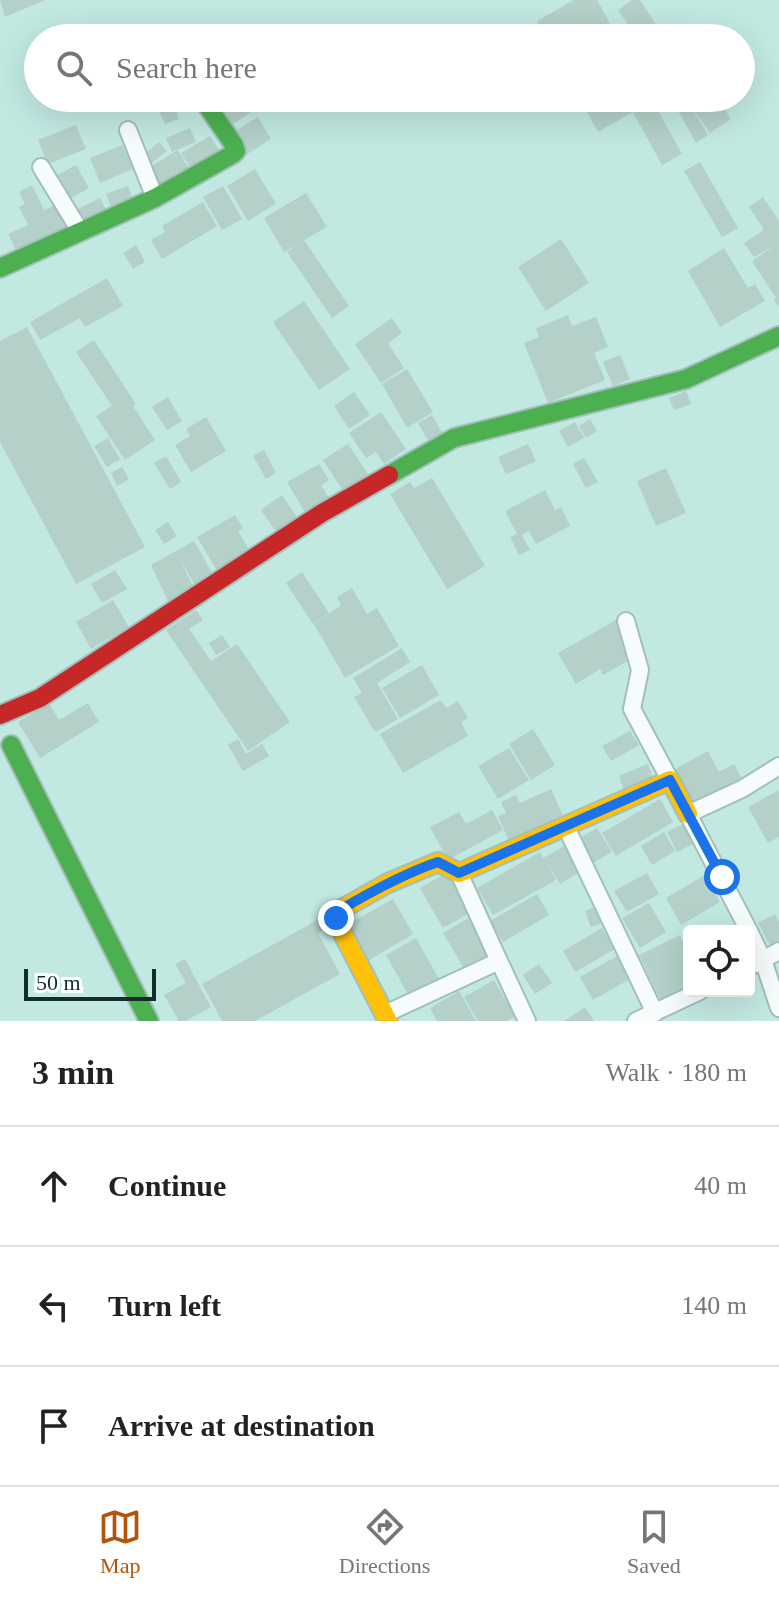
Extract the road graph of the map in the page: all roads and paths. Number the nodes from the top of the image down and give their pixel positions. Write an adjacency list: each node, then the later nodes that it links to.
1 (211, 112): 4 (street)
2 (128, 130): 4 (street)
3 (41, 167): 5 (street)
4 (155, 198): 5 (street)
5 (80, 231): 6 (street)
6 (0, 267)
7 (779, 336): 9 (street)
8 (626, 621): 12 (street)
9 (0, 715)
10 (11, 745): 24 (street)
11 (779, 766): 13 (street)
12 (670, 780): 13 (street); 14 (street)
13 (688, 814): 16 (street)
14 (566, 827): 15 (street); 22 (street)
15 (459, 873): 18 (street); 23 (street)
16 (746, 925)
17 (779, 951): 19 (street)
18 (499, 961): 23 (street); 25 (street)
19 (756, 964): 21 (street)
20 (688, 997): 22 (street)
21 (779, 1008)
22 (655, 1013): 26 (street)
23 (387, 1018)
24 (149, 1021)
25 (527, 1021)
26 (636, 1021)

